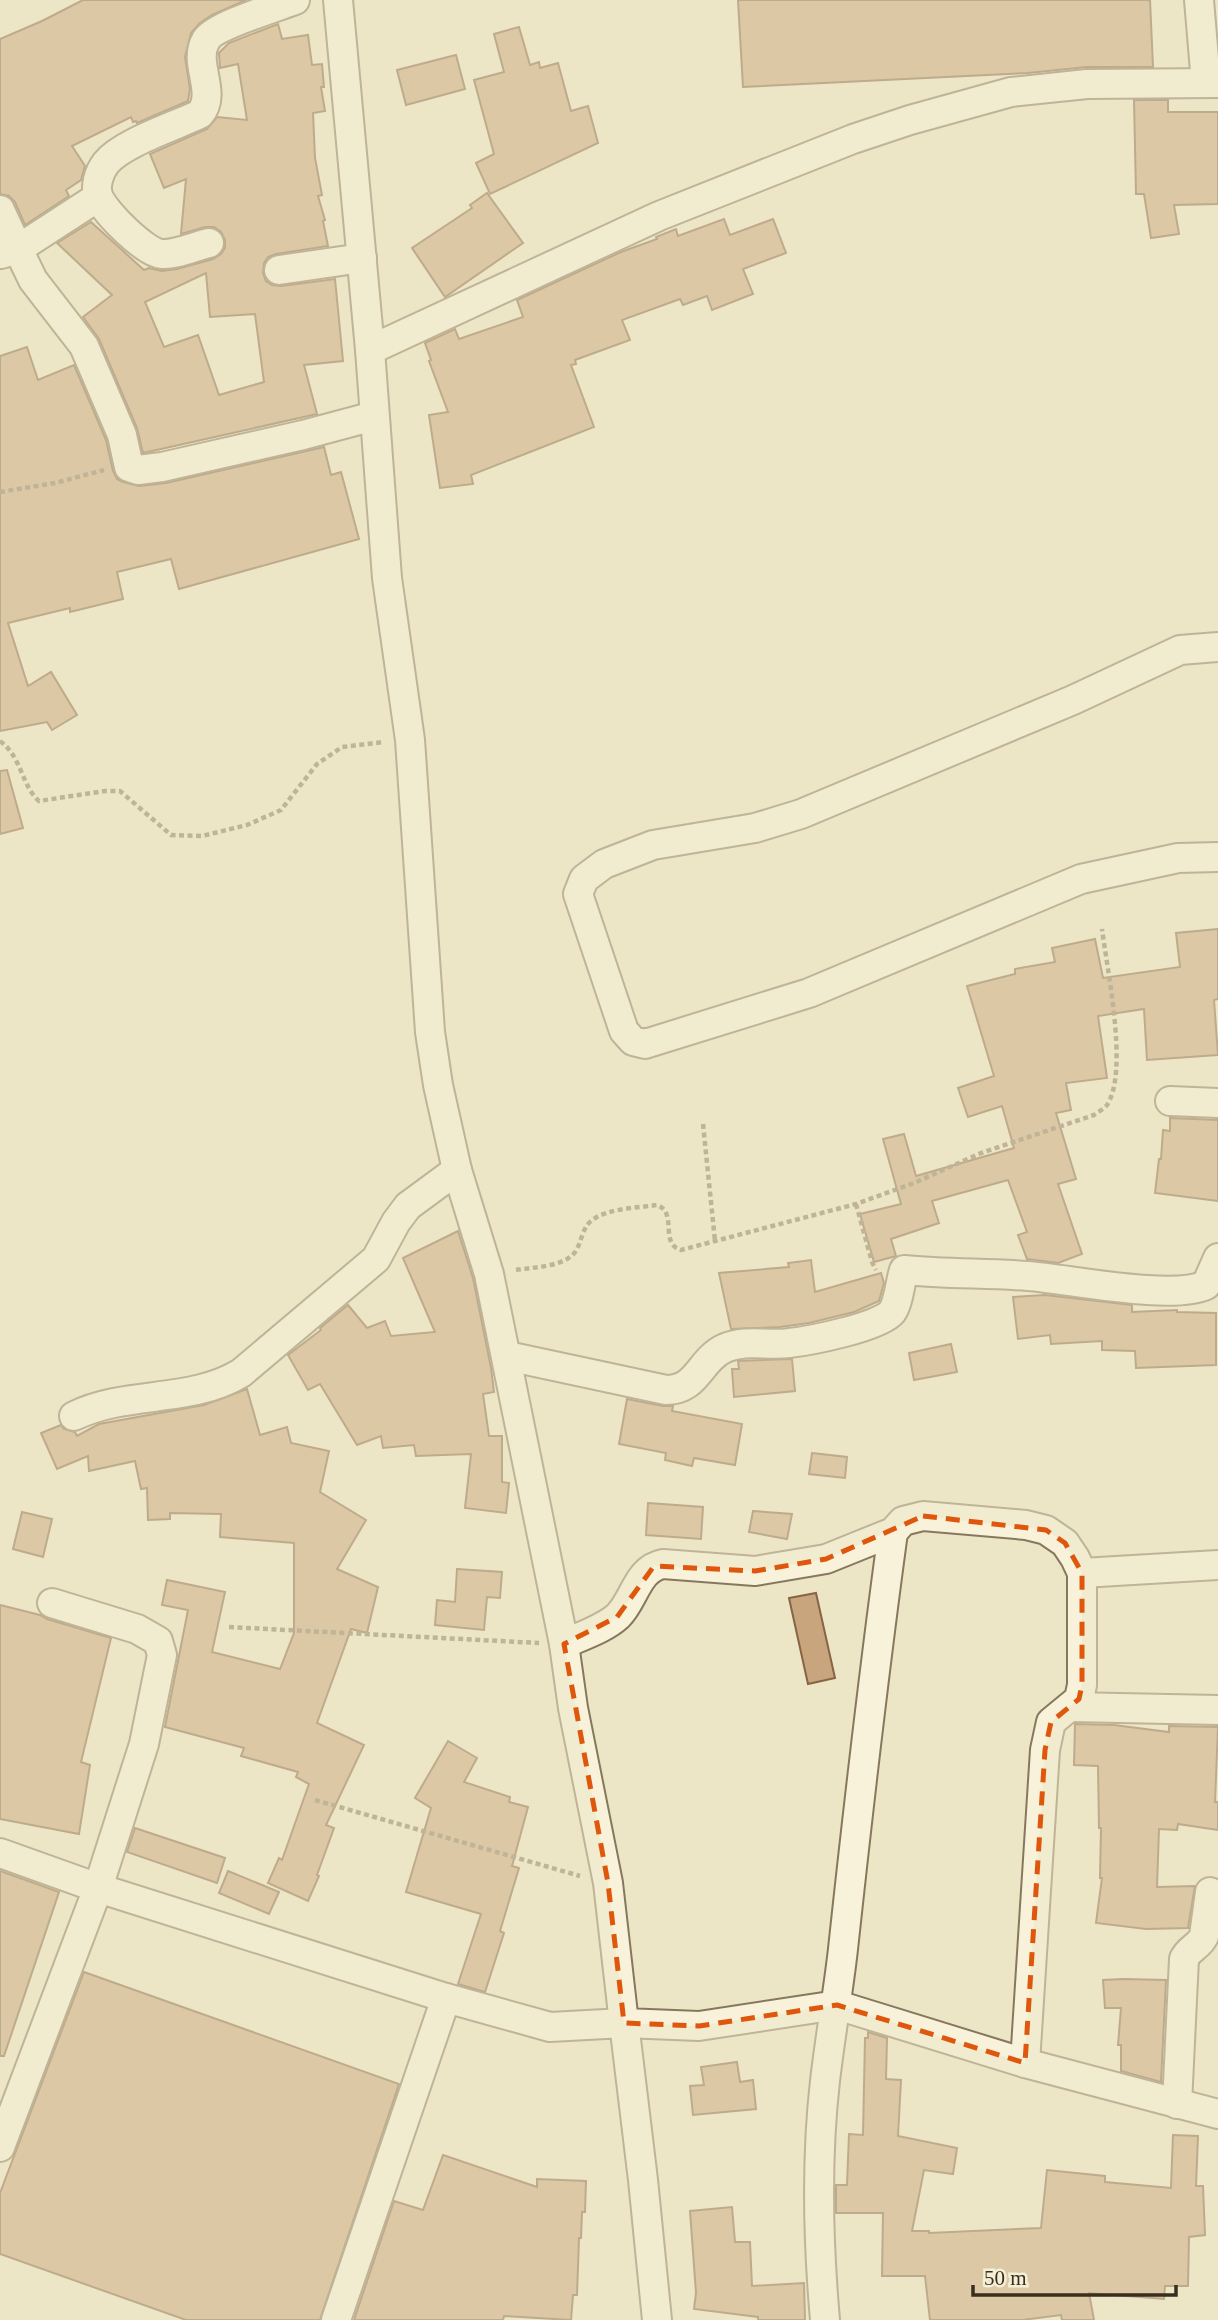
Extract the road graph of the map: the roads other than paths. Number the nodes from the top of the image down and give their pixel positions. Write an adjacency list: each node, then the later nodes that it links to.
1 (295, 0): 5 (street)
2 (338, 0): 9 (street)
3 (1199, 0): 4 (street)
4 (1212, 83): 11 (street)
5 (98, 197): 7 (street); 8 (street)
6 (0, 211): 8 (street)
7 (208, 243)
8 (9, 251): 12 (street)
9 (362, 258): 10 (street); 11 (street)
10 (279, 270)
11 (370, 350): 12 (street)
12 (374, 416): 17 (street)
13 (1218, 647): 14 (street)
14 (1218, 858)
15 (1170, 1101): 16 (street)
16 (1218, 1103)
17 (460, 1181): 19 (street); 20 (street)
18 (1218, 1258): 19 (street)
19 (507, 1356): 25 (street)
20 (74, 1416)
21 (893, 1532): 23 (street); 25 (street); 32 (street)
22 (1218, 1565): 23 (street)
23 (1082, 1573): 26 (street)
24 (52, 1603): 29 (street)
25 (564, 1644): 33 (street)
26 (1070, 1707): 27 (street); 34 (street)
27 (1218, 1710)
28 (0, 1853): 29 (street)
29 (98, 1888): 31 (street); 37 (street)
30 (1210, 1892): 35 (street)
31 (446, 1998): 33 (street); 38 (street)
32 (837, 2005): 33 (street); 34 (street); 40 (street)
33 (624, 2023): 39 (street)
34 (1025, 2063): 35 (street)
35 (1177, 2104): 36 (street)
36 (1218, 2114)
37 (0, 2147)
38 (336, 2320)
39 (657, 2320)
40 (825, 2320)

